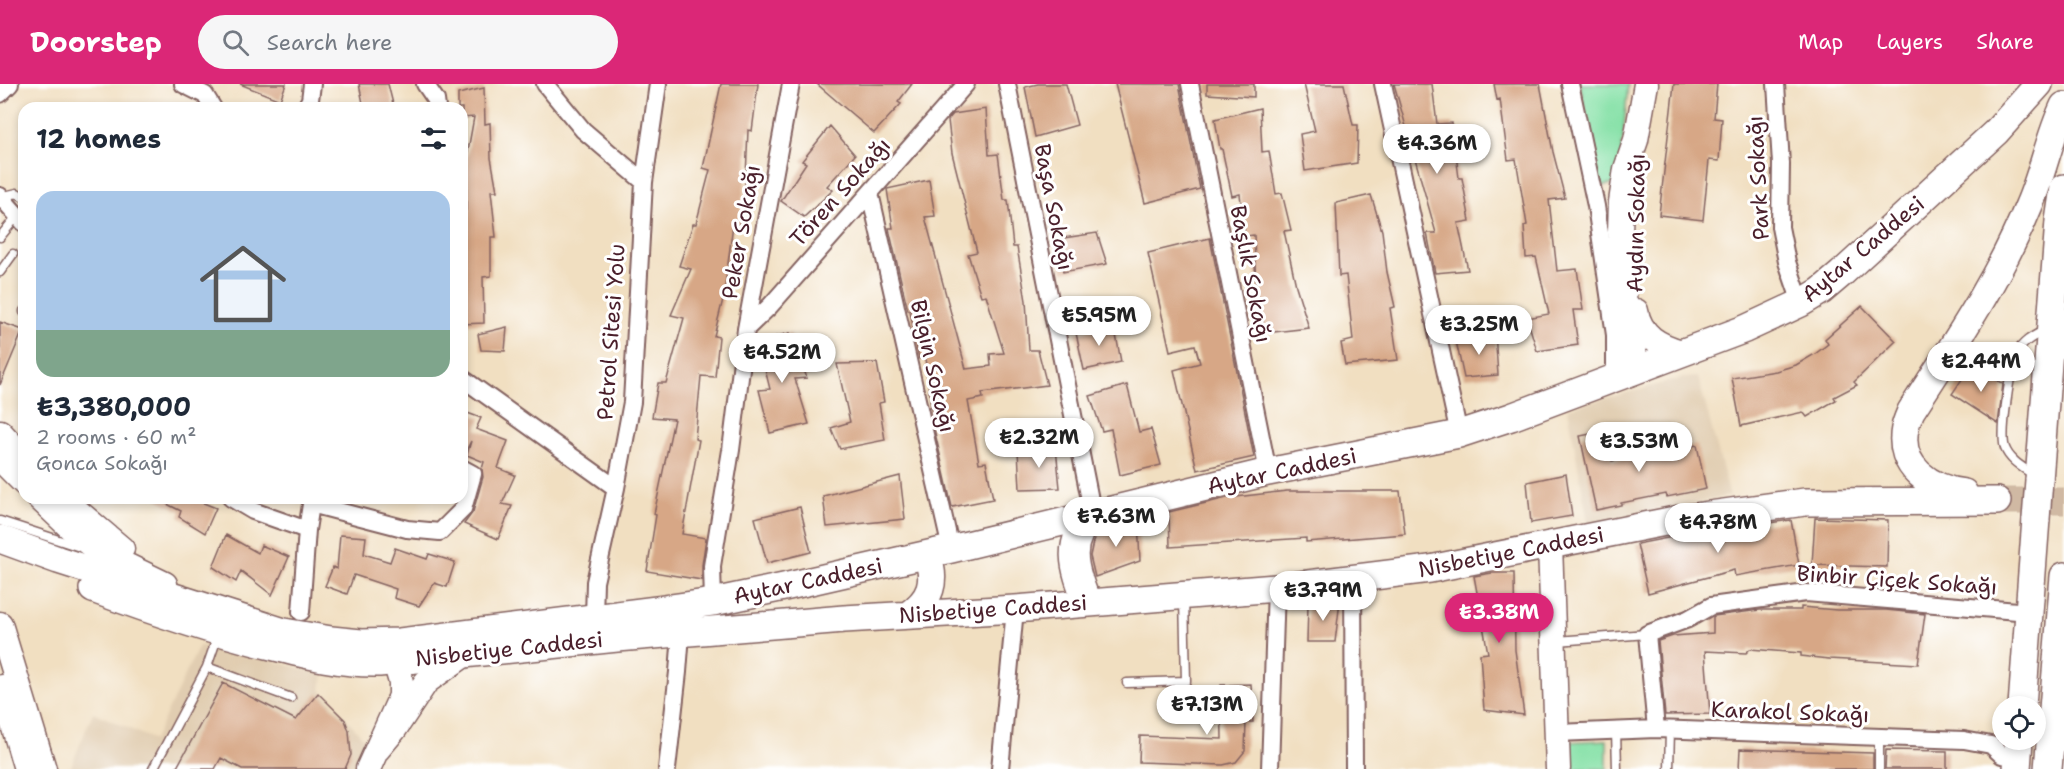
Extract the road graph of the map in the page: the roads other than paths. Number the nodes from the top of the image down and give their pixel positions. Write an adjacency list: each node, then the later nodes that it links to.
1 (10, 84): 16 (street)
2 (183, 84): 17 (street)
3 (312, 84): 18 (street)
4 (425, 84): 19 (street)
5 (545, 84): 22 (street)
6 (658, 84): 22 (street, Petrol Sitesi Yolu)
7 (791, 84): 36 (street, Peker Sokağı)
8 (966, 84): 24 (street, Tören Sokağı)
9 (1006, 84): 56 (street, Başa Sokağı)
10 (1190, 84): 45 (street, Başlık Sokağı)
11 (1383, 84): 41 (street)
12 (1570, 84): 28 (street)
13 (1646, 84): 21 (street, Aydın Sokağı)
14 (1776, 84): 34 (street, Park Sokağı)
15 (2039, 84): 34 (main road, Aytar Caddesi)
16 (0, 94)
17 (209, 102)
18 (309, 102)
19 (436, 102)
20 (2064, 106): 60 (main road, Nisbetiye Caddesi)
21 (1636, 140): 27 (street, Aydın Sokağı); 37 (street, Aydın Sokağı)
22 (644, 182): 48 (street, Petrol Sitesi Yolu)
23 (2064, 188): 35 (main road)
24 (870, 193): 36 (street, Tören Sokağı); 61 (street, Bilgin Sokağı)
25 (18, 194): 26 (lane)
26 (0, 197): 29 (street)
27 (1621, 202): 28 (street); 38 (street, Aydın Sokağı)
28 (1596, 206): 38 (street)
29 (18, 216)
30 (18, 222): 31 (lane)
31 (0, 237)
32 (13, 254): 33 (lane)
33 (0, 270)
34 (1802, 303): 37 (main road, Aytar Caddesi)
35 (2051, 326): 47 (main road); 47 (lane)
36 (746, 328): 68 (street, Peker Sokağı)
37 (1682, 352): 38 (main road, Aytar Caddesi)
38 (1624, 373): 41 (main road, Aytar Caddesi)
39 (468, 382): 48 (street)
40 (0, 432): 42 (street)
41 (1459, 434): 45 (main road, Aytar Caddesi)
42 (18, 452)
43 (0, 459): 46 (street)
44 (468, 471): 49 (street)
45 (1268, 472): 56 (main road, Aytar Caddesi)
46 (18, 477)
47 (2039, 480): 72 (main road, bridge)
48 (616, 488): 74 (street, Petrol Sitesi Yolu)
49 (468, 492)
50 (45, 504): 62 (street)
51 (69, 504): 75 (street)
52 (311, 504): 58 (street)
53 (321, 504): 54 (street)
54 (464, 504)
55 (250, 505): 58 (street)
56 (1093, 515): 61 (main road, Aytar Caddesi); 69 (main road)
57 (0, 521): 62 (lane)
58 (307, 530): 71 (street)
59 (0, 539): 75 (main road, Nisbetiye Caddesi)
60 (1539, 547): 65 (main road, Nisbetiye Caddesi); 80 (street); 101 (street)
61 (939, 552): 68 (main road, Aytar Caddesi); 73 (main road)
62 (101, 553): 75 (street)
63 (0, 556): 75 (main road, Nisbetiye Caddesi)
64 (2064, 576): 106 (main road)
65 (1353, 579): 66 (main road, Nisbetiye Caddesi); 100 (street)
66 (1276, 588): 67 (main road, Nisbetiye Caddesi); 99 (street)
67 (1184, 595): 69 (main road, Nisbetiye Caddesi); 85 (lane)
68 (713, 602): 74 (main road, Aytar Caddesi)
69 (1087, 602): 70 (main road, Nisbetiye Caddesi)
70 (1015, 609): 73 (main road, Nisbetiye Caddesi); 98 (street)
71 (301, 612)
72 (2029, 612): 78 (street, Binbir Çiçek Sokağı); 86 (main road)
73 (908, 615): 77 (main road, Nisbetiye Caddesi)
74 (594, 617): 79 (main road, Aytar Caddesi)
75 (222, 622): 81 (main road, Nisbetiye Caddesi); 83 (lane)
76 (0, 624): 95 (street)
77 (681, 634): 82 (main road, Nisbetiye Caddesi); 97 (street)
78 (1647, 634): 80 (lane); 89 (street)
79 (427, 639): 81 (main road, Nisbetiye Caddesi)
80 (1553, 641): 90 (street)
81 (390, 652): 82 (main road, Nisbetiye Caddesi); 93 (street)
82 (468, 652): 93 (street)
83 (207, 667): 87 (lane); 96 (lane)
84 (0, 679): 94 (street)
85 (1127, 683)
86 (2023, 696)
87 (291, 698)
88 (1616, 730): 89 (street, Karakol Sokağı); 90 (street, Karakol Sokağı); 103 (lane)
89 (1663, 730): 91 (street, Karakol Sokağı); 104 (lane)
90 (1557, 733): 102 (street)
91 (1879, 737): 92 (street, Karakol Sokağı); 105 (lane)
92 (2018, 755)
93 (373, 759)
94 (26, 769)
95 (44, 769)
96 (153, 769)
97 (667, 769)
98 (1000, 769)
99 (1270, 769)
100 (1354, 769)
101 (1546, 769)
102 (1558, 769)
103 (1617, 769)
104 (1669, 769)
105 (1879, 769)
106 (2048, 769)

